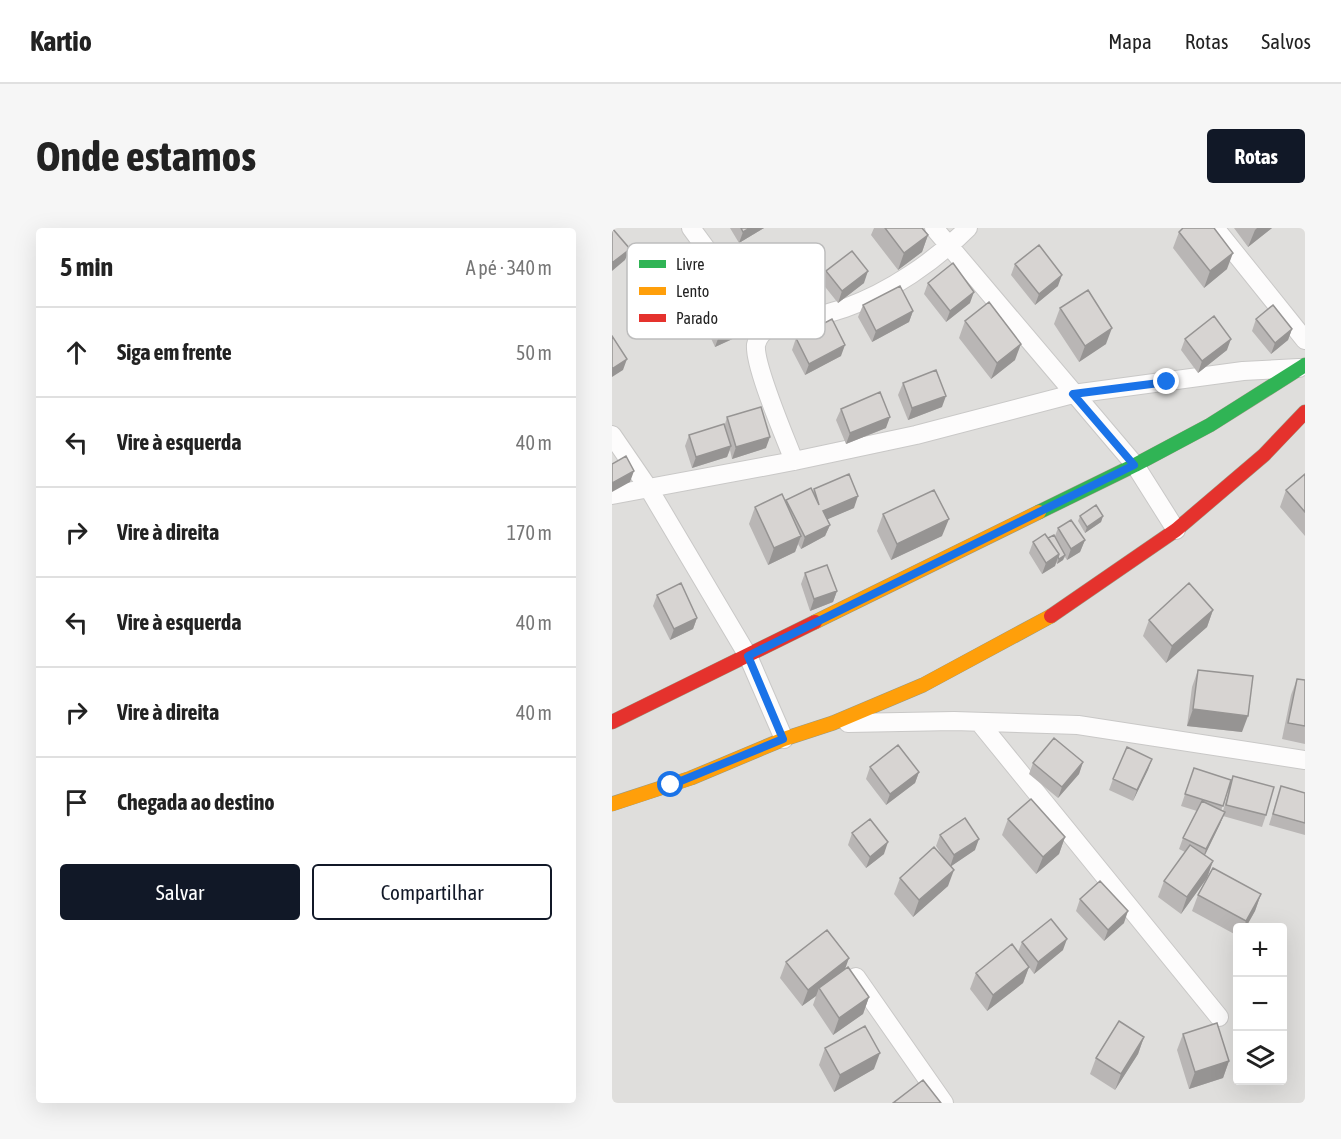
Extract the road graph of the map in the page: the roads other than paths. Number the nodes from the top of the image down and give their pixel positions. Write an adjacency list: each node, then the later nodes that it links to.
1 (691, 228): 5 (street)
2 (934, 228): 6 (street)
3 (968, 228): 6 (street)
4 (1215, 228): 9 (street)
5 (702, 243)
6 (950, 246): 7 (street); 11 (street)
7 (825, 313)
8 (758, 339): 14 (street)
9 (1305, 340)
10 (1302, 367): 11 (street); 15 (main road)
11 (1073, 394): 14 (street); 15 (street)
12 (1305, 412): 18 (main road)
13 (612, 435): 16 (street)
14 (794, 461): 16 (street)
15 (1134, 465): 18 (street); 19 (main road)
16 (650, 489): 17 (street); 19 (street)
17 (612, 495)
18 (1176, 530): 22 (main road)
19 (748, 656): 20 (main road); 23 (street)
20 (612, 722)
21 (979, 722): 22 (street); 24 (street); 27 (street)
22 (833, 723): 23 (main road)
23 (783, 739): 25 (main road)
24 (1305, 760)
25 (612, 804)
26 (856, 977): 28 (street)
27 (1219, 1017)
28 (944, 1103)

